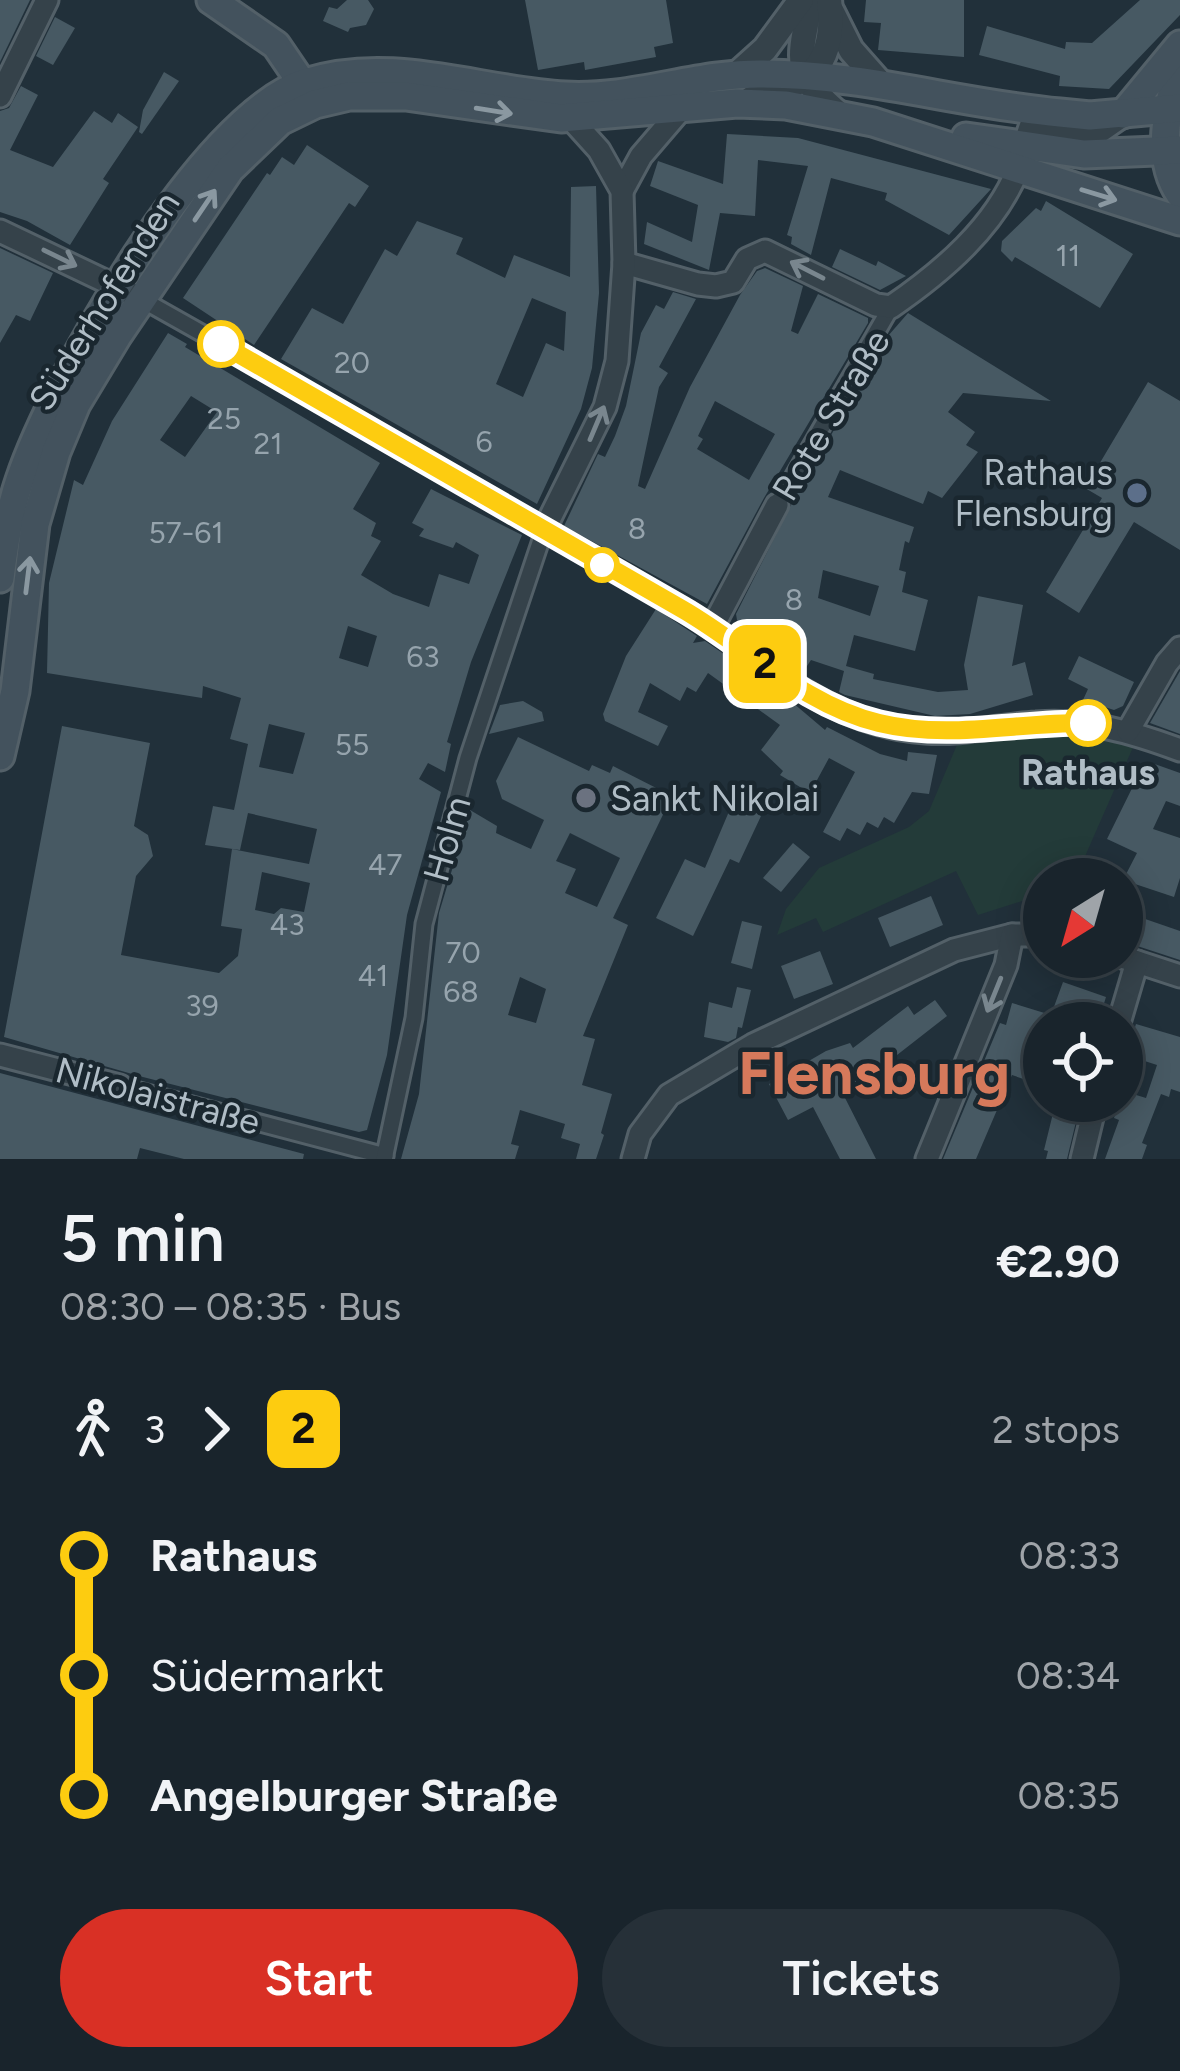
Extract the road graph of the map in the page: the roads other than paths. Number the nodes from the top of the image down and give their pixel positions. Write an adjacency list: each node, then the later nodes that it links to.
1 (47, 0): 12 (street)
2 (211, 0): 10 (main road)
3 (801, 0): 9 (street)
4 (823, 2): 7 (street); 8 (street)
5 (1180, 45): 15 (main road)
6 (1180, 68): 14 (main road)
7 (806, 76): 8 (main road); 9 (main road); 16 (street)
8 (881, 84): 15 (main road)
9 (736, 89): 11 (main road); 13 (main road); 16 (main road)
10 (302, 93): 11 (main road); 17 (main road, one-way to 17); 25 (main road, Süderhofenden, one-way to 10); 25 (main road, Süderhofenden)
11 (532, 94): 17 (street)
12 (0, 96)
13 (683, 107): 17 (main road); 20 (street)
14 (1175, 109): 15 (main road); 18 (main road)
15 (1123, 114): 19 (street)
16 (841, 116): 19 (main road)
17 (573, 118): 20 (street)
18 (1173, 151): 19 (main road); 21 (main road)
19 (1021, 158): 22 (main road, one-way to 22); 26 (street, Rote Straße)
20 (622, 191): 24 (street)
21 (1180, 194)
22 (1180, 220)
23 (0, 231): 25 (street, one-way to 25)
24 (624, 263): 26 (street, one-way to 24); 28 (street, one-way to 24)
25 (130, 293): 28 (street); 29 (main road, Süderhofenden); 34 (main road, Süderhofenden, one-way to 25)
26 (891, 307): 27 (street, Rote Straße)
27 (777, 505): 30 (street, Rote Straße)
28 (545, 528): 30 (street); 42 (street, Holm)
29 (0, 578)
30 (712, 628): 32 (street)
31 (1180, 648): 32 (street)
32 (1128, 731): 33 (street)
33 (1180, 750)
34 (0, 756)
35 (1012, 935): 36 (street); 43 (street); 44 (street, one-way to 44)
36 (1023, 935)
37 (1143, 963): 38 (street)
38 (1180, 976)
39 (0, 1055): 40 (street, Nikolaistraße)
40 (120, 1086): 42 (street, Nikolaistraße)
41 (1091, 1122): 45 (street)
42 (385, 1157)
43 (633, 1159)
44 (927, 1159)
45 (1082, 1159)

